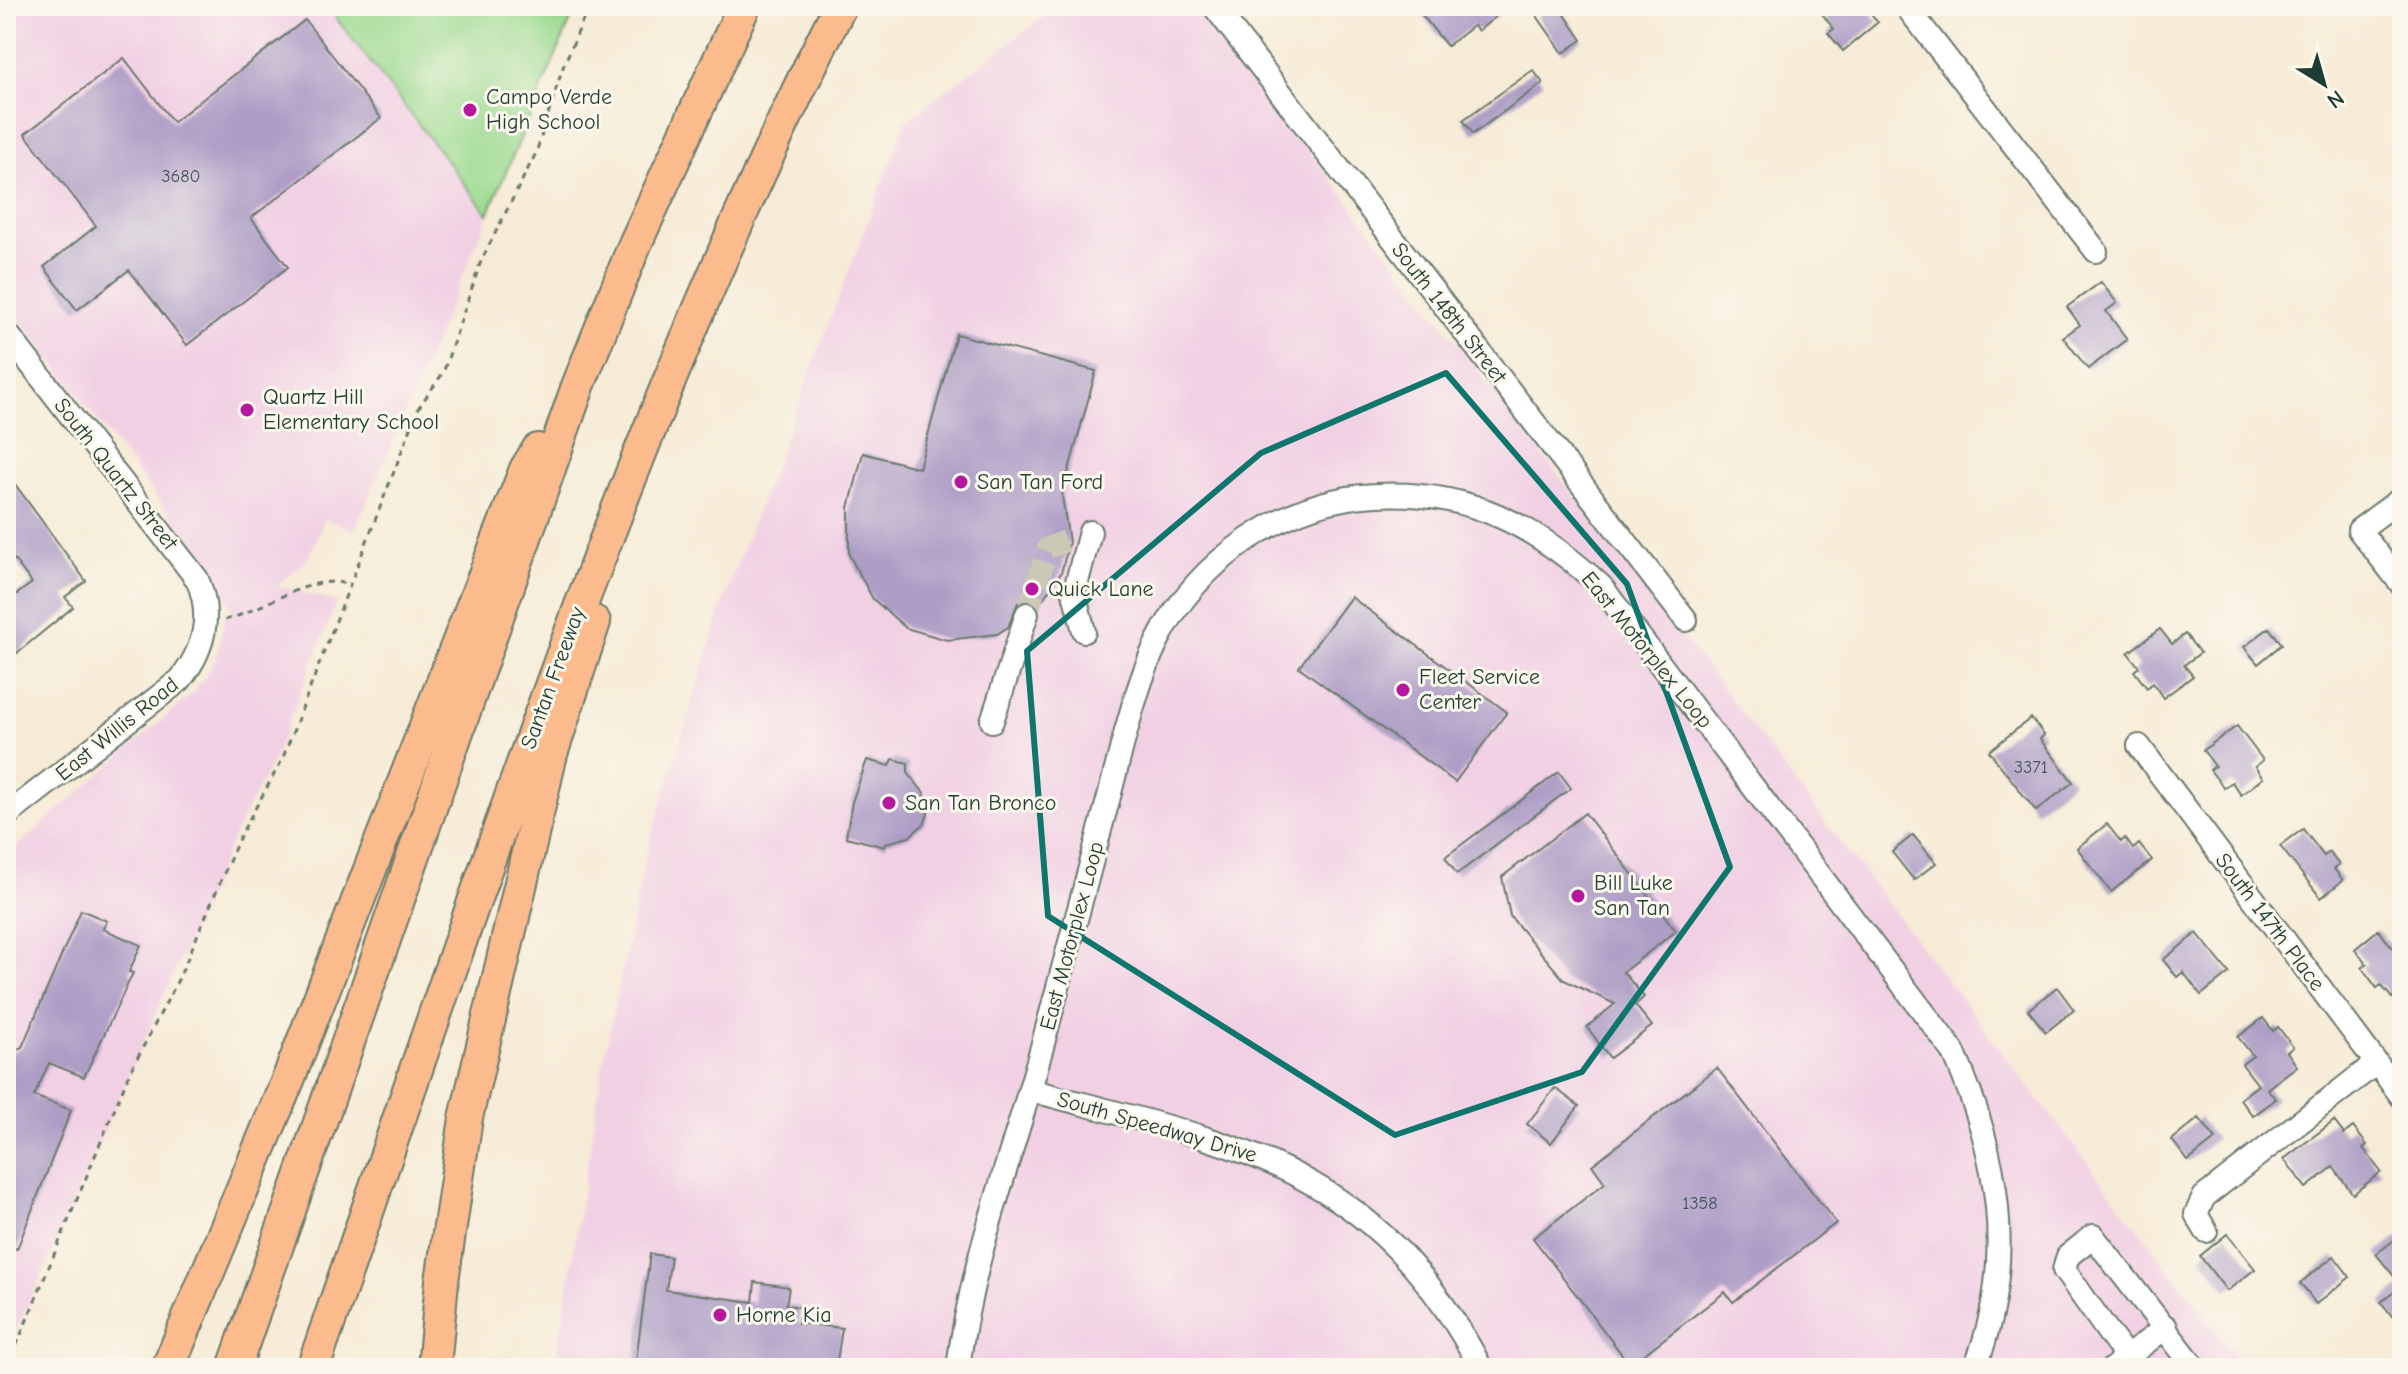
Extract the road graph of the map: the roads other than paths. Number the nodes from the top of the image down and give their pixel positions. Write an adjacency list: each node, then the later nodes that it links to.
1 (744, 6): 7 (highway)
2 (840, 6): 9 (highway, Santan Freeway)
3 (1214, 6): 13 (street, South 148th Street)
4 (1906, 6): 5 (street)
5 (2096, 251)
6 (6, 332): 14 (street, South Quartz Street)
7 (578, 386): 25 (highway); 26 (highway)
8 (2402, 498): 11 (street)
9 (607, 530): 27 (highway, Santan Freeway); 28 (highway)
10 (1068, 540): 15 (street)
11 (2402, 585)
12 (1027, 614): 16 (street)
13 (1686, 620)
14 (206, 625): 18 (street, East Willis Road)
15 (1084, 631)
16 (992, 721)
17 (2139, 746): 19 (street, South 147th Place)
18 (6, 816)
19 (2376, 1063): 21 (street, South 147th Place); 22 (street)
20 (1030, 1090): 29 (street, East Motorplex Loop); 30 (street, South Speedway Drive); 31 (street, East Motorplex Loop)
21 (2402, 1097)
22 (2206, 1231)
23 (2166, 1327): 24 (street); 24 (street); 32 (street)
24 (2120, 1363)
25 (168, 1368)
26 (234, 1368)
27 (313, 1368)
28 (434, 1368)
29 (958, 1368)
30 (1481, 1368)
31 (1975, 1368)
32 (2195, 1368)

